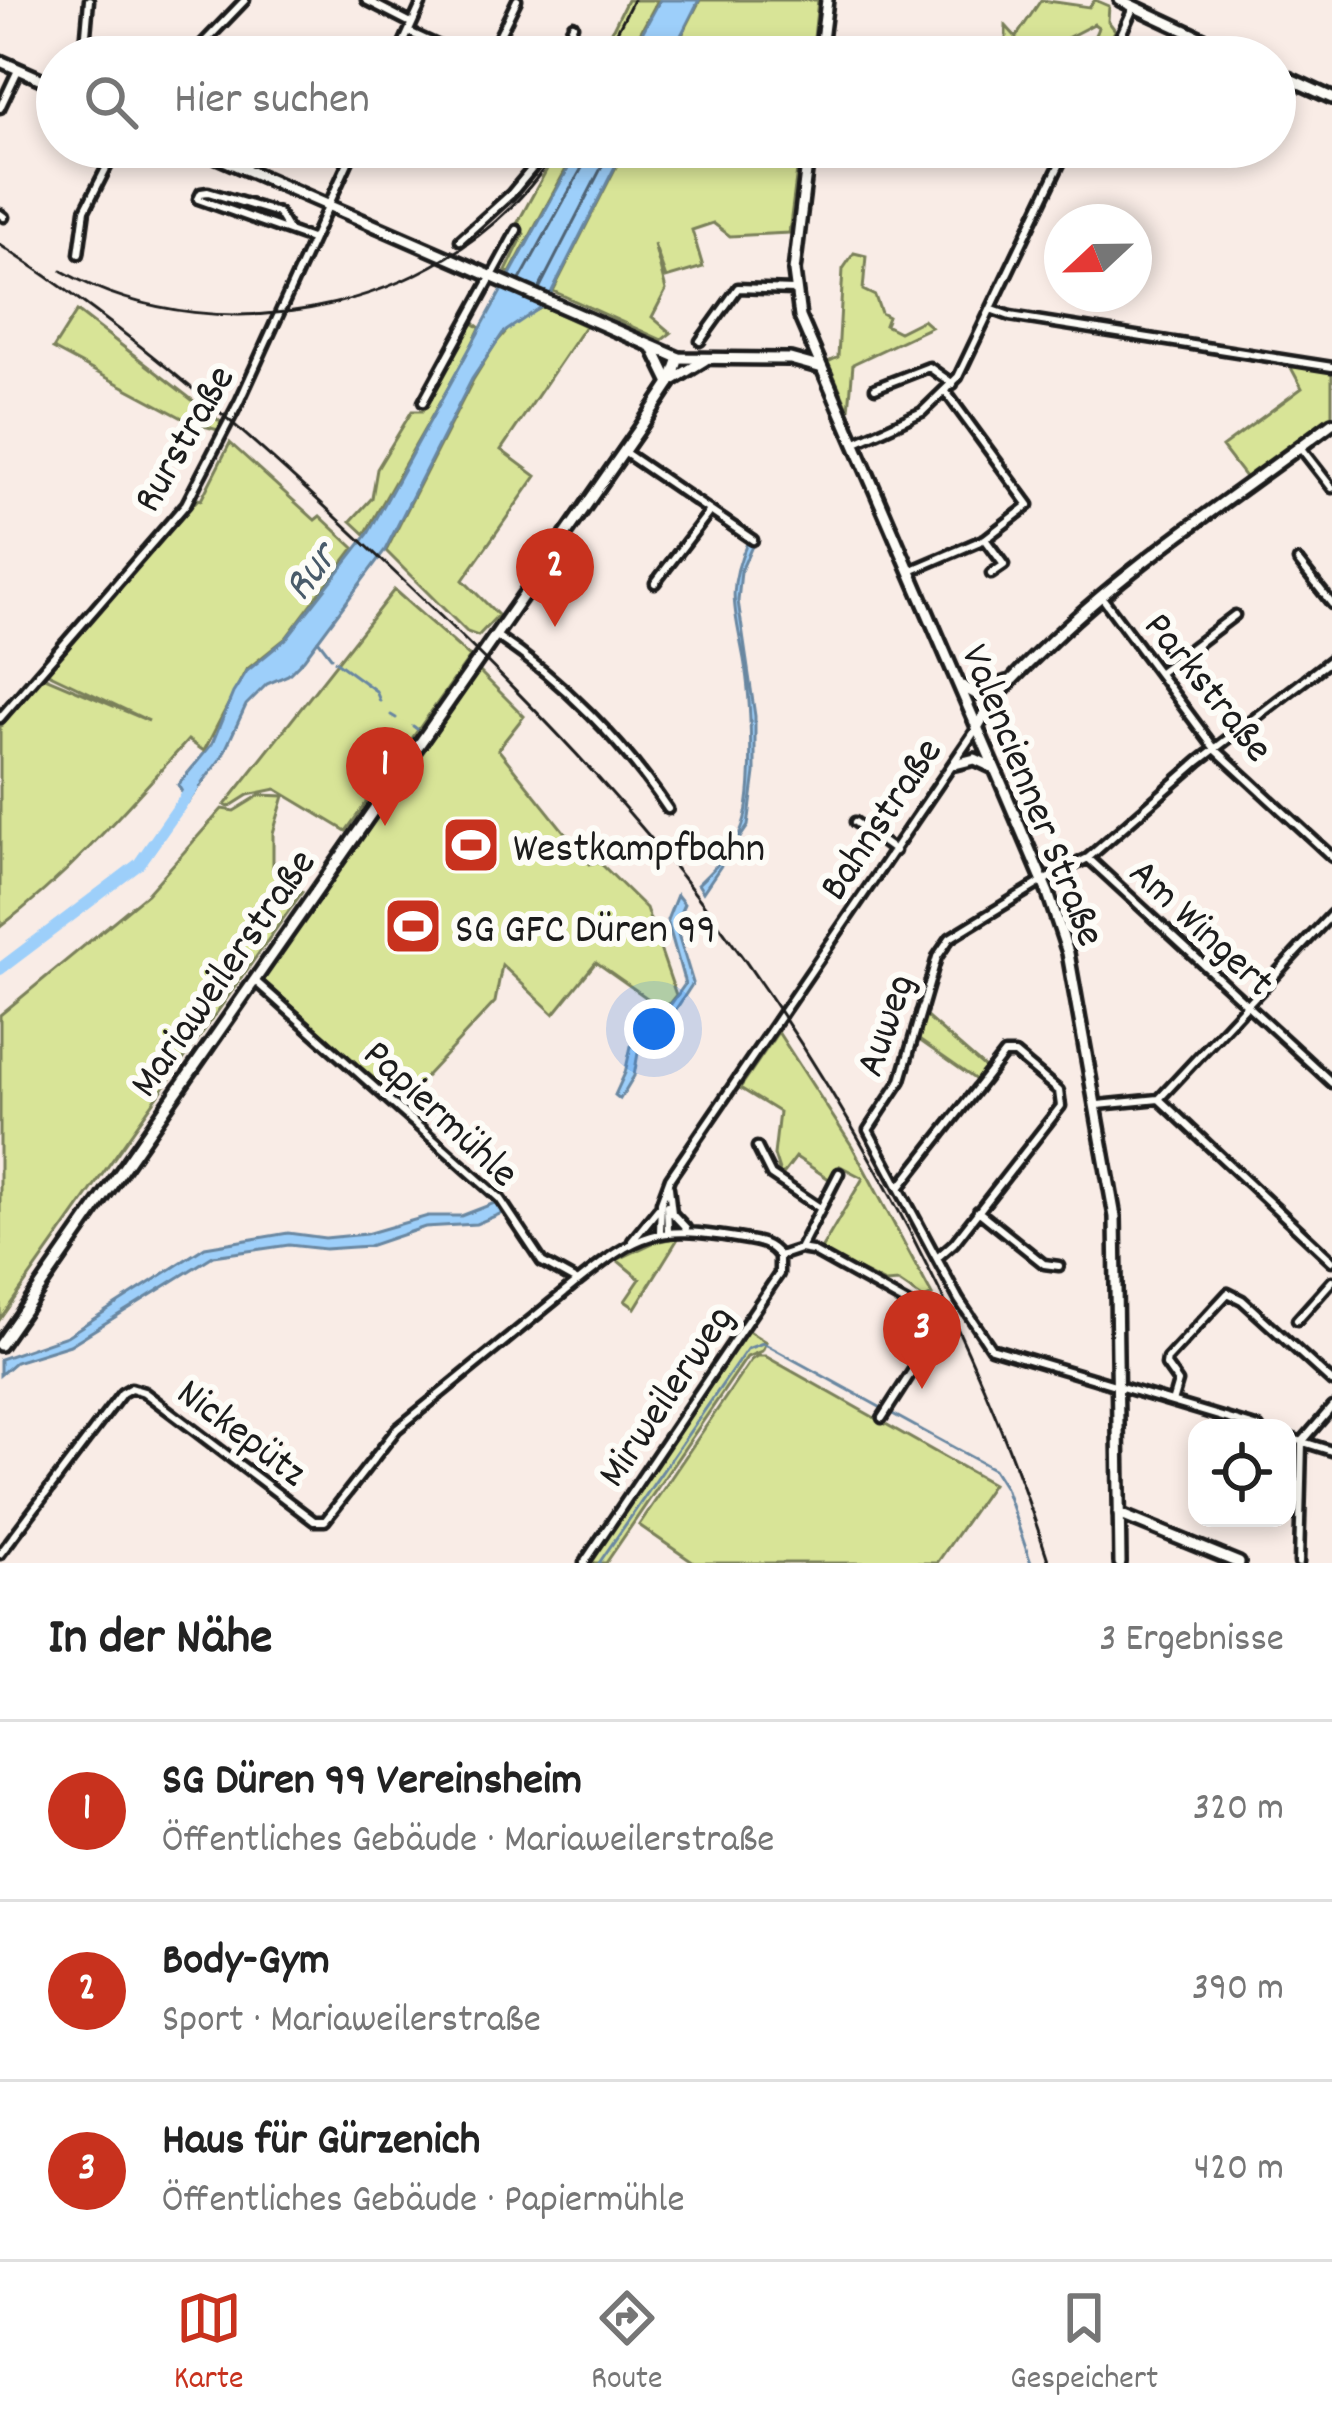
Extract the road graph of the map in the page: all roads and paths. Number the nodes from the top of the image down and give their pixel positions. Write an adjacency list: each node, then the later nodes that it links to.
1 (89, 0): 11 (street)
2 (245, 0): 12 (street)
3 (366, 0): 10 (street)
4 (423, 0): 10 (street)
5 (517, 0): 15 (street)
6 (827, 0): 17 (main road)
7 (1120, 0): 8 (main road)
8 (1134, 6): 18 (street); 19 (main road)
9 (573, 25): 16 (street)
10 (410, 28): 13 (street); 14 (street)
11 (86, 36)
12 (210, 36)
13 (406, 36)
14 (425, 36)
15 (499, 36)
16 (567, 36)
17 (823, 36)
18 (1121, 36)
19 (1198, 36)
20 (0, 62): 21 (main road)
21 (18, 70): 22 (main road); 25 (street)
22 (36, 77)
23 (1296, 81): 24 (main road)
24 (1331, 96)
25 (0, 108)
26 (107, 168): 37 (street)
27 (244, 168): 32 (main road)
28 (344, 168): 32 (street, Rurstraße)
29 (533, 168): 36 (street)
30 (807, 168): 39 (main road, Valencienner Straße)
31 (1058, 168): 40 (street)
32 (327, 203): 35 (street, Rurstraße); 38 (main road)
33 (517, 230): 38 (street)
34 (289, 231): 34 (street); 35 (street)
35 (311, 238): 74 (street, Rurstraße)
36 (460, 240)
37 (79, 254)
38 (494, 276): 43 (main road); 53 (street)
39 (794, 290): 41 (street); 42 (main road, Valencienner Straße)
40 (992, 310): 48 (street); 50 (street)
41 (700, 341)
42 (810, 343): 45 (main road); 47 (main road, Valencienner Straße)
43 (653, 348): 44 (main road); 49 (main road)
44 (679, 358): 46 (main road); 49 (main road, Mariaweilerstraße)
45 (790, 359): 46 (main road); 47 (main road)
46 (706, 360): 49 (main road)
47 (819, 367): 55 (main road, Valencienner Straße)
48 (1332, 367)
49 (670, 383): 57 (main road, Mariaweilerstraße)
50 (953, 384): 51 (street); 52 (street)
51 (875, 388)
52 (946, 392): 55 (street); 60 (street)
53 (423, 402)
54 (1332, 423): 56 (main road, Bahnstraße)
55 (852, 444): 63 (main road, Valencienner Straße)
56 (1300, 447): 58 (street); 66 (main road, Bahnstraße)
57 (624, 452): 59 (street); 69 (main road, Mariaweilerstraße)
58 (1332, 488)
59 (710, 511): 61 (street); 65 (street)
60 (985, 539): 63 (street); 64 (street)
61 (753, 540)
62 (1298, 561): 67 (street)
63 (908, 572): 73 (main road, Valencienner Straße)
64 (991, 574)
65 (655, 583)
66 (1101, 595): 71 (street, Parkstraße); 72 (main road, Bahnstraße)
67 (1332, 604)
68 (1235, 615): 71 (street)
69 (496, 635): 79 (street); 86 (main road, Mariaweilerstraße)
70 (1332, 659): 76 (street)
71 (1160, 672): 76 (street, Parkstraße)
72 (1013, 678): 73 (main road); 75 (main road, Bahnstraße)
73 (957, 682): 75 (main road, Valencienner Straße)
74 (0, 718)
75 (977, 728): 77 (street, Bahnstraße); 78 (main road, Valencienner Straße)
76 (1215, 749): 82 (street, Parkstraße); 83 (street)
77 (955, 764): 78 (main road); 81 (street, Bahnstraße)
78 (996, 770): 84 (main road, Valencienner Straße)
79 (668, 809)
80 (855, 822): 81 (street)
81 (896, 851): 93 (street, Bahnstraße)
82 (1332, 857)
83 (1088, 858): 84 (street); 87 (street, Am Wingert)
84 (1042, 881): 90 (main road, Valencienner Straße); 94 (street, Auweg)
85 (1332, 914): 87 (street)
86 (254, 980): 108 (street, Papiermühle); 110 (main road, Mariaweilerstraße)
87 (1246, 1006): 88 (street, Am Wingert); 89 (street)
88 (1332, 1083)
89 (1159, 1099): 90 (street); 105 (street)
90 (1098, 1106): 112 (main road, Valencienner Straße)
91 (757, 1147): 97 (street)
92 (839, 1174): 97 (street)
93 (670, 1178): 95 (street, Bahnstraße); 96 (street, Bahnstraße)
94 (899, 1188): 98 (street); 104 (street, Auweg)
95 (668, 1193): 99 (street, Bahnstraße); 100 (street)
96 (661, 1202): 99 (street, Bahnstraße); 101 (street, Bahnstraße)
97 (820, 1208): 102 (street)
98 (978, 1211): 104 (street); 106 (street)
99 (664, 1231): 100 (street); 101 (street)
100 (688, 1231): 103 (street)
101 (630, 1244): 108 (street)
102 (800, 1249): 103 (street); 115 (street)
103 (779, 1256): 122 (street, Mirweilerweg)
104 (937, 1258): 112 (street, Auweg)
105 (1332, 1261)
106 (1059, 1266)
107 (1332, 1281): 109 (street)
108 (578, 1282): 121 (street, Nickepütz)
109 (1297, 1320)
110 (0, 1345)
111 (1332, 1382): 113 (street)
112 (1116, 1384): 113 (street); 120 (main road, Valencienner Straße)
113 (1172, 1400): 116 (street)
114 (1332, 1407): 118 (street)
115 (885, 1413)
116 (1231, 1419)
117 (1296, 1440): 118 (street)
118 (1302, 1442): 119 (street); 125 (street)
119 (1332, 1451)
120 (1119, 1514): 123 (main road, Valencienner Straße); 124 (main road)
121 (0, 1554)
122 (584, 1563)
123 (1120, 1563)
124 (1239, 1563)
125 (1299, 1563)

